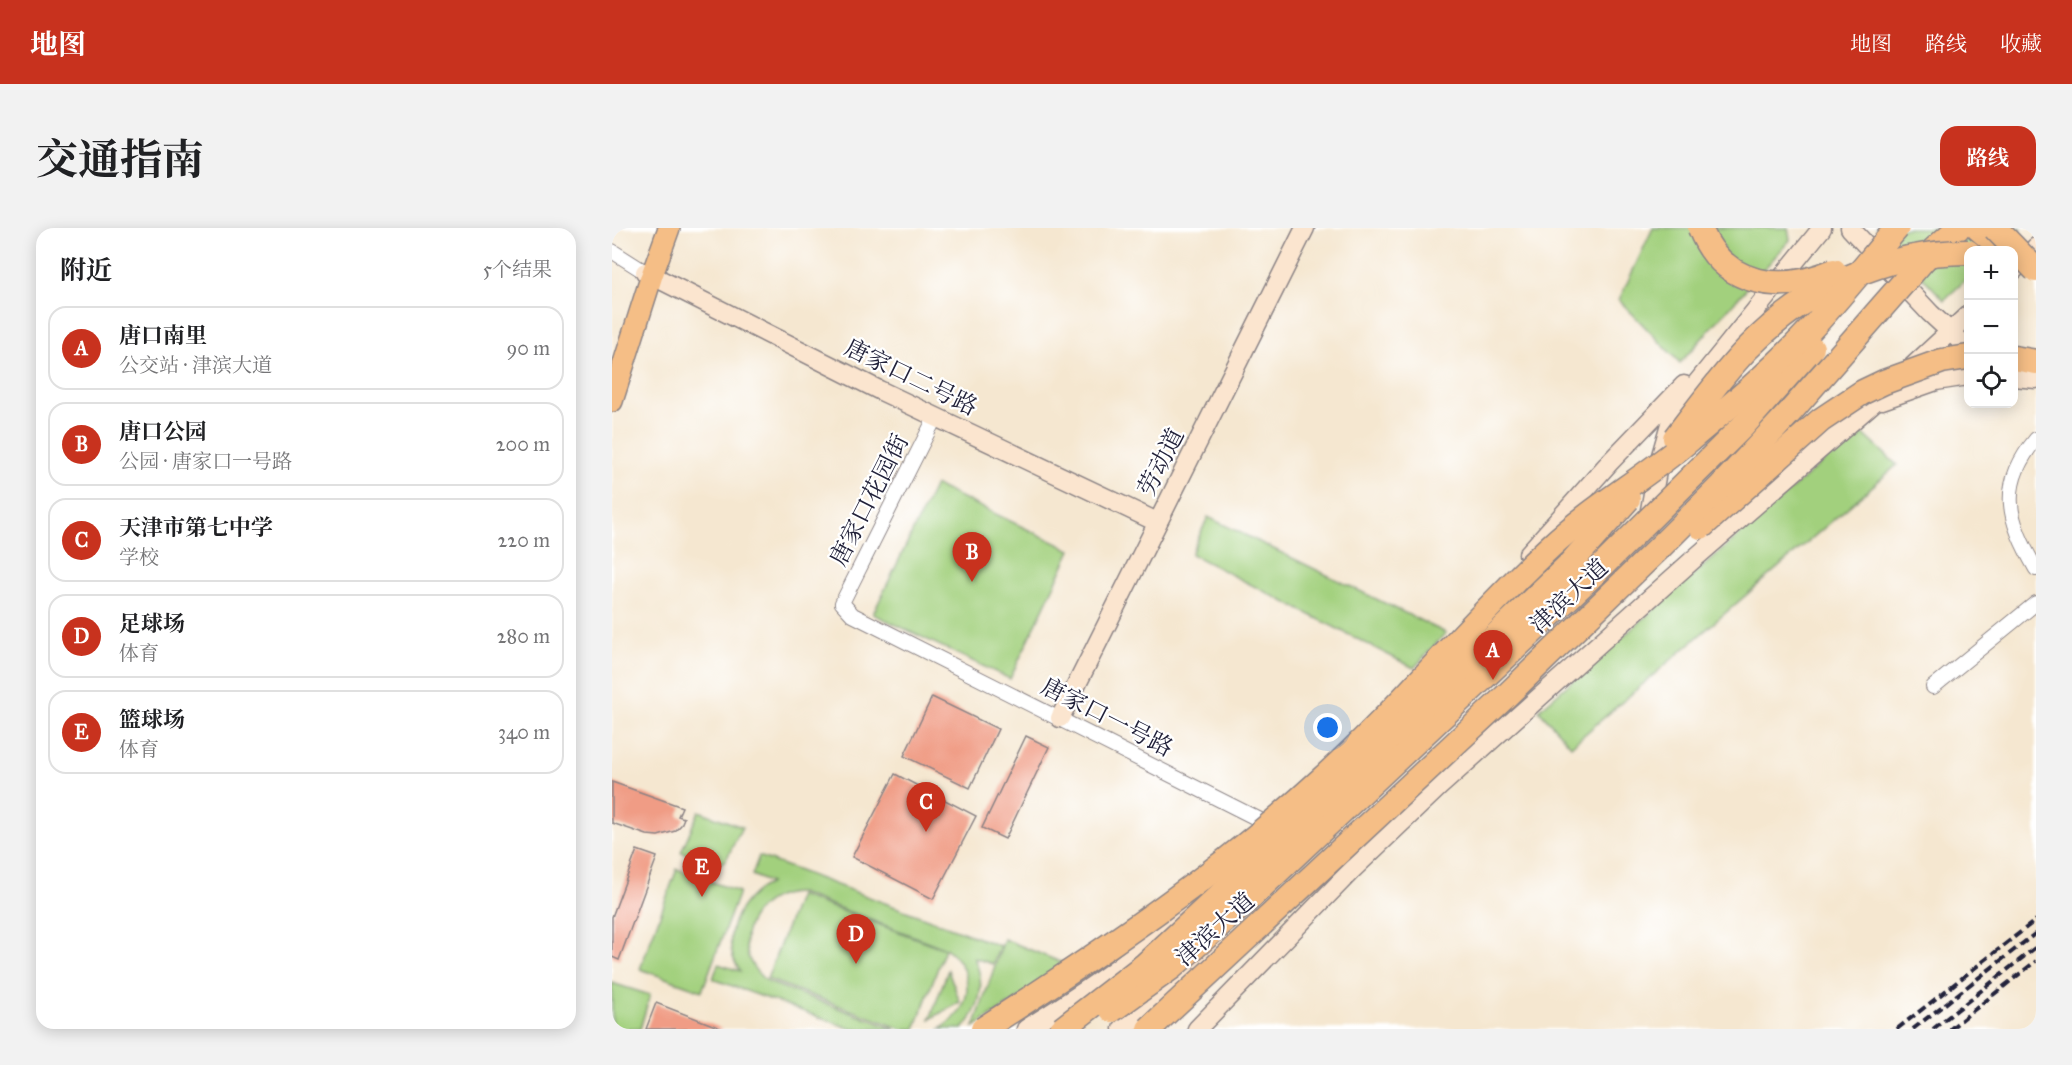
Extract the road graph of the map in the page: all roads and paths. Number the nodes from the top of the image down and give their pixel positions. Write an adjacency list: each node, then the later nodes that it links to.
1 (661, 228): 23 (main road)
2 (669, 228): 23 (main road)
3 (1305, 228): 44 (main road, 劳动道)
4 (1700, 228): 7 (highway, bridge)
5 (1821, 228): 31 (main road)
6 (1850, 228): 25 (main road)
7 (1896, 228): 28 (highway, bridge)
8 (1915, 228): 43 (highway, 津滨大道, bridge)
9 (1949, 228): 18 (highway, 津滨大道)
10 (1958, 228): 18 (highway)
11 (1978, 228): 13 (highway)
12 (1995, 228): 22 (highway, bridge)
13 (1999, 246)
14 (2036, 247): 21 (main road)
15 (612, 251): 23 (street)
16 (1964, 252): 57 (highway, bridge)
17 (2018, 257): 19 (highway, bridge)
18 (1925, 258): 49 (highway, 津滨大道, bridge)
19 (2036, 258)
20 (2018, 262): 24 (highway)
21 (2018, 265)
22 (2036, 270)
23 (648, 274): 35 (main road); 39 (main road); 41 (main road, 唐家口二号路)
24 (2036, 280)
25 (1930, 313): 26 (main road); 29 (main road)
26 (1964, 315)
27 (1964, 318): 29 (main road)
28 (1809, 331): 43 (highway); 55 (highway, bridge)
29 (1952, 332): 30 (main road); 40 (main road)
30 (1964, 344)
31 (1723, 349): 51 (main road); 52 (main road)
32 (1964, 358): 49 (highway, bridge)
33 (2018, 359): 34 (highway)
34 (2036, 362)
35 (612, 375)
36 (1964, 377): 40 (main road)
37 (2018, 377): 38 (main road)
38 (2036, 379)
39 (612, 401)
40 (1872, 404): 53 (main road)
41 (936, 416): 44 (main road, 唐家口二号路); 46 (street, 唐家口花园街)
42 (2036, 439): 45 (street)
43 (1672, 499): 58 (highway, 津滨大道, bridge)
44 (1157, 522): 50 (main road, 劳动道)
45 (2036, 569)
46 (842, 603): 50 (street, 唐家口一号路)
47 (2036, 603): 48 (street)
48 (1933, 687)
49 (1506, 696): 54 (highway, 津滨大道, bridge)
50 (1060, 718): 51 (street, 唐家口一号路)
51 (1265, 823): 52 (street, 唐家口一号路); 56 (main road)
52 (1325, 854): 53 (street, 唐家口一号路); 54 (main road)
53 (1353, 869): 62 (main road)
54 (1180, 992): 59 (main road, 津滨大道); 60 (highway, bridge); 61 (highway, bridge)
55 (983, 1029)
56 (1026, 1029)
57 (1062, 1029)
58 (1085, 1029)
59 (1122, 1029)
60 (1149, 1029)
61 (1155, 1029)
62 (1197, 1029)

